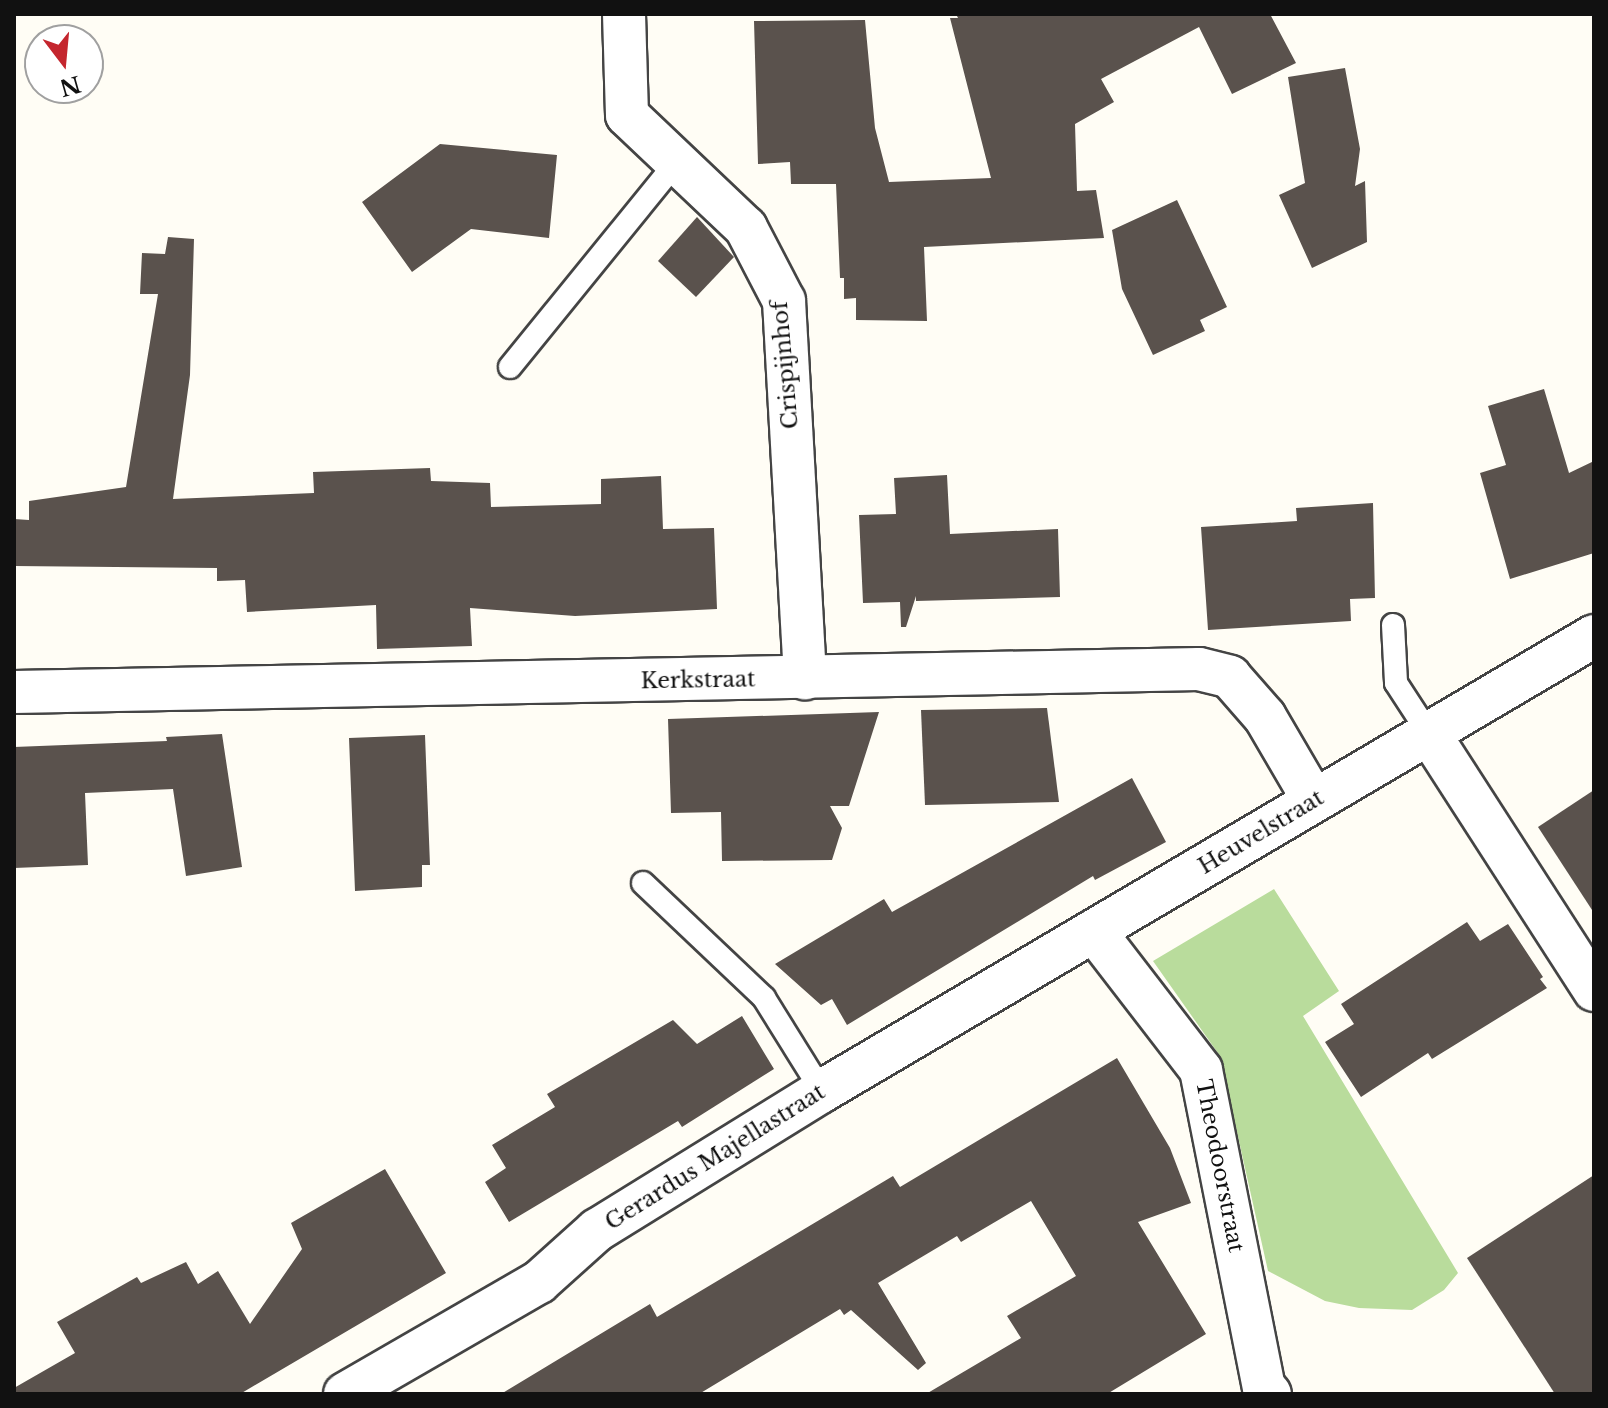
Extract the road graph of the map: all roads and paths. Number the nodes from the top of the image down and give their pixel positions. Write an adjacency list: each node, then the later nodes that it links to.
1 (624, 14): 2 (street, Crispijnhof)
2 (675, 164): 3 (lane); 6 (street, Crispijnhof)
3 (510, 367)
4 (1393, 625): 8 (lane)
5 (1594, 636): 8 (street, Heuvelstraat)
6 (805, 678): 7 (street, Kerkstraat); 9 (street, Kerkstraat)
7 (14, 692)
8 (1428, 732): 9 (street, Heuvelstraat); 12 (street)
9 (1314, 801): 11 (street, Heuvelstraat)
10 (643, 883): 13 (lane)
11 (1094, 931): 13 (street, Gerardus Majellastraat); 14 (street, Theodoorstraat)
12 (1594, 990)
13 (822, 1091): 15 (street, Gerardus Majellastraat)
14 (1262, 1392)
15 (345, 1394)

